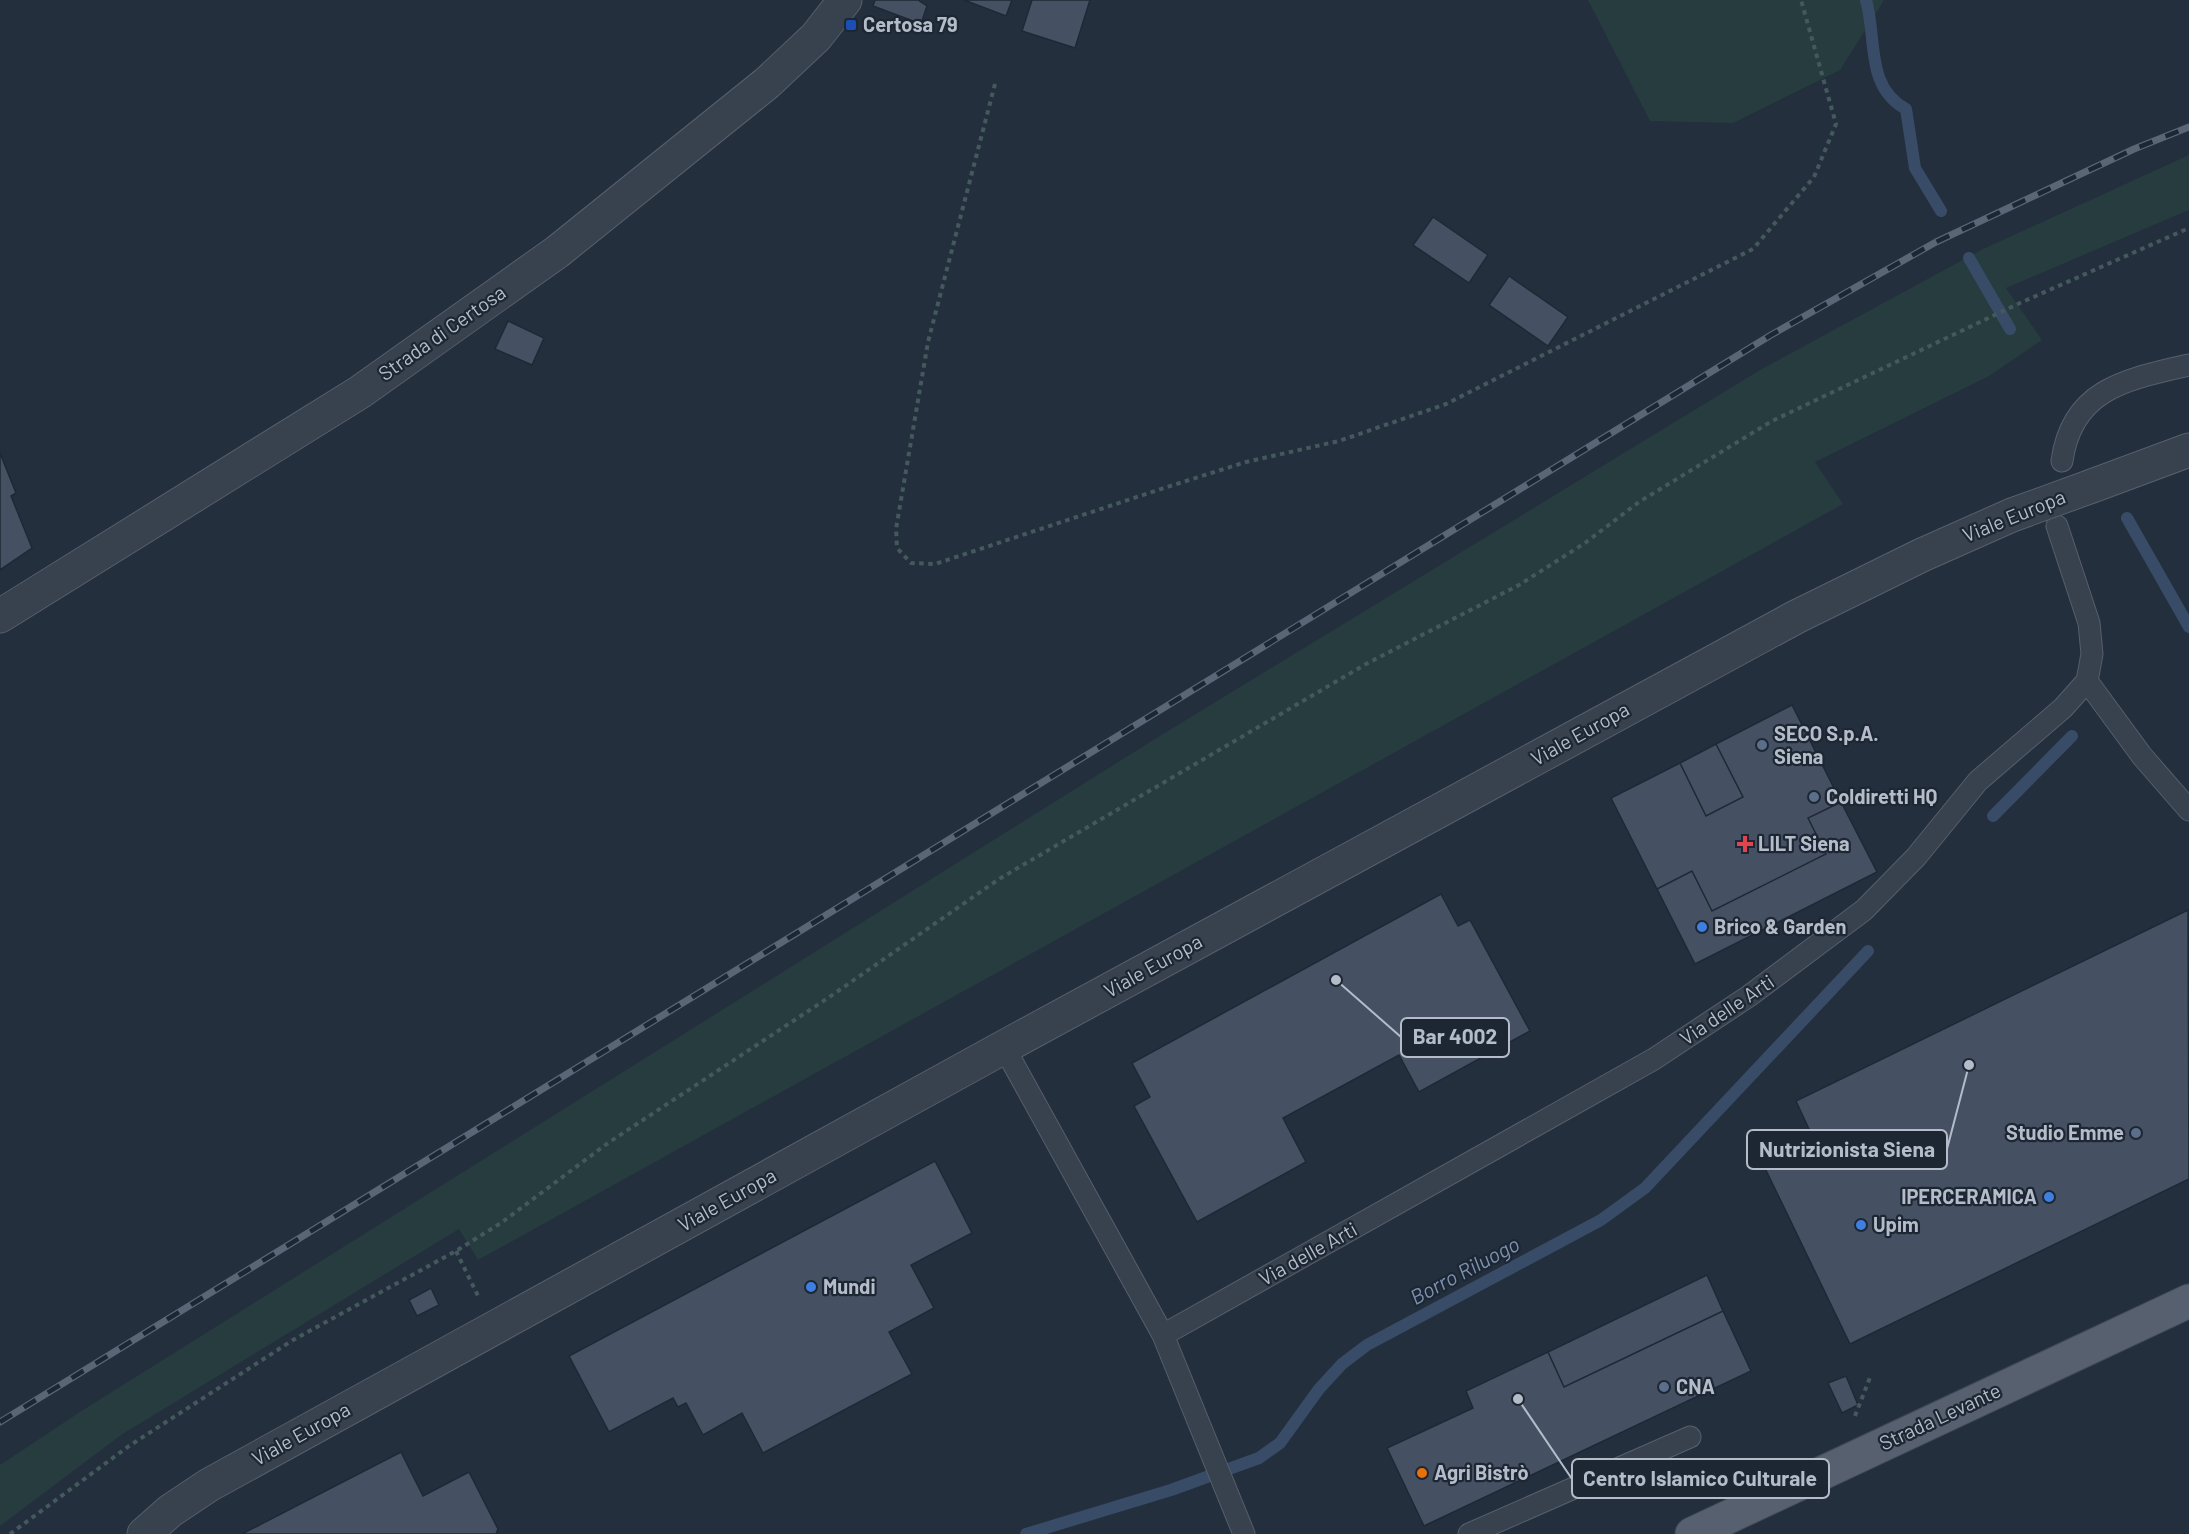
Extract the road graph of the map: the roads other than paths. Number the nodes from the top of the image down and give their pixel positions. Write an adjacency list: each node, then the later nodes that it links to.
1 (845, 0): 6 (street, Strada di Certosa)
2 (2189, 365): 4 (lane)
3 (2189, 450): 9 (street, Viale Europa, bridge)
4 (2062, 461)
5 (2057, 526): 7 (lane)
6 (0, 616)
7 (2087, 681): 8 (lane); 11 (lane, Via delle Arti)
8 (2189, 810)
9 (1004, 1047): 11 (lane); 13 (street, Viale Europa)
10 (2189, 1301): 16 (main road, Strada Levante)
11 (1163, 1335): 14 (lane)
12 (1690, 1437): 15 (lane)
13 (144, 1534)
14 (1244, 1534)
15 (1469, 1534)
16 (1692, 1534)

